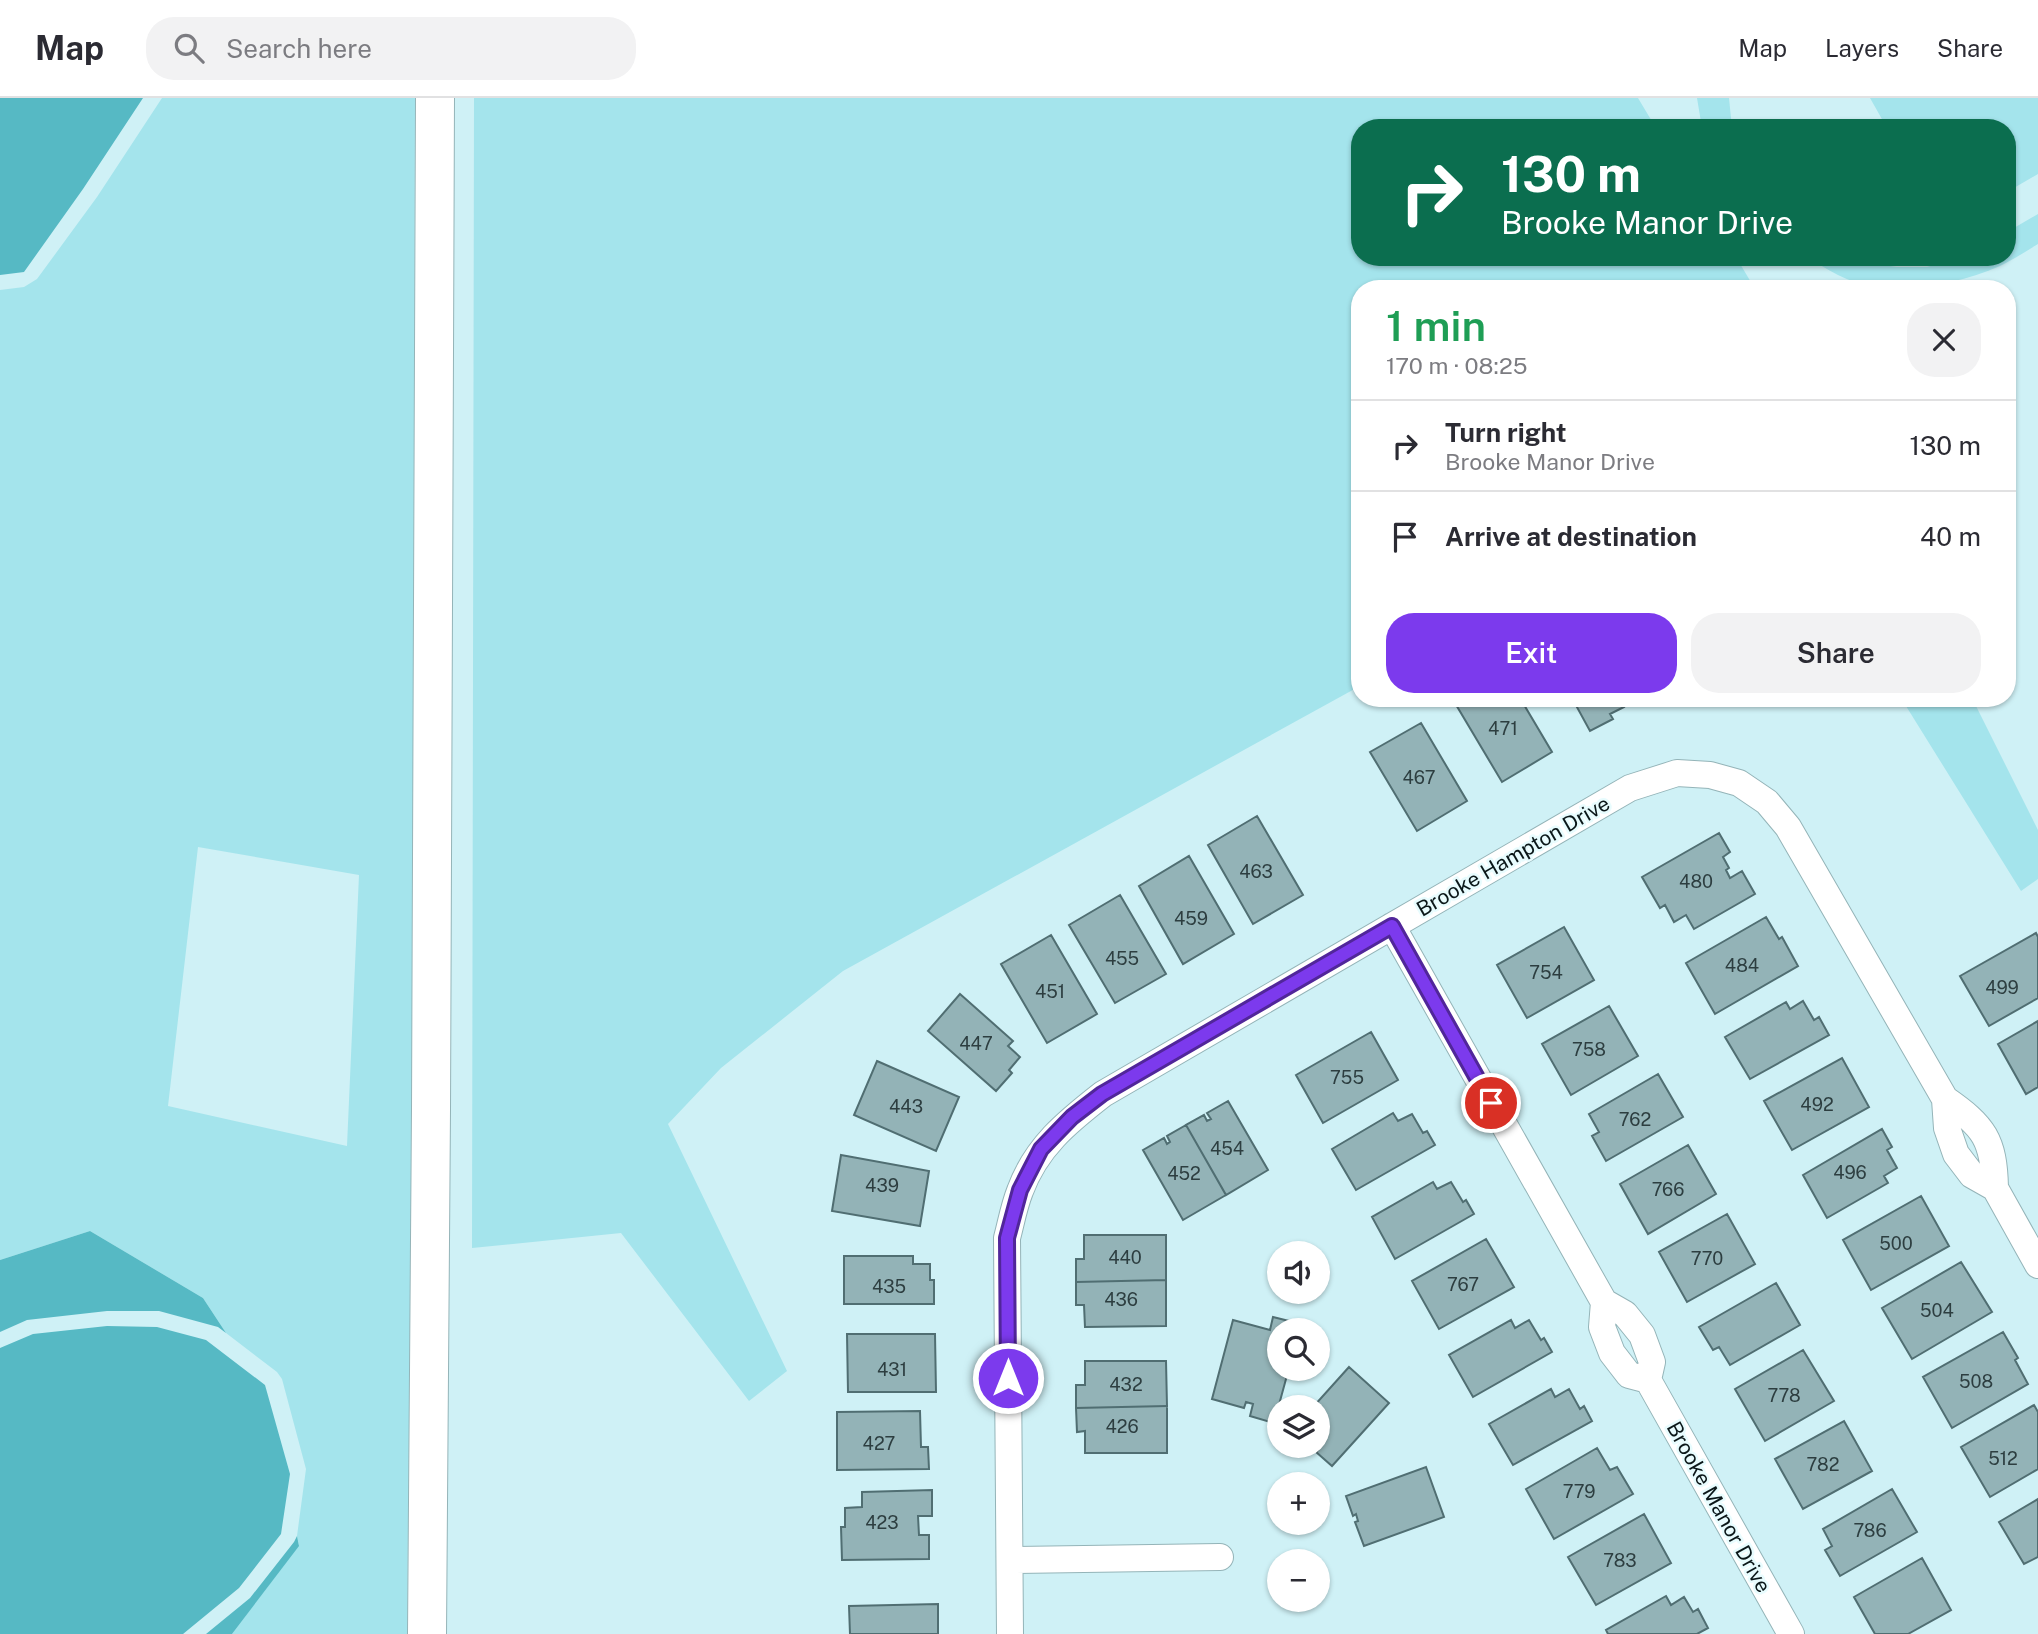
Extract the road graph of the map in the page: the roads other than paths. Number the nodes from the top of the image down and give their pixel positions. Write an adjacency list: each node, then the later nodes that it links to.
1 (435, 98): 6 (street)
2 (1392, 926): 3 (street, Brooke Hampton Drive); 5 (street, Brooke Hampton Drive); 8 (street, Brooke Manor Drive)
3 (2038, 1265)
4 (1220, 1557): 5 (street)
5 (1010, 1560): 7 (street, Brooke Hampton Drive)
6 (427, 1634)
7 (1010, 1634)
8 (1791, 1634)

